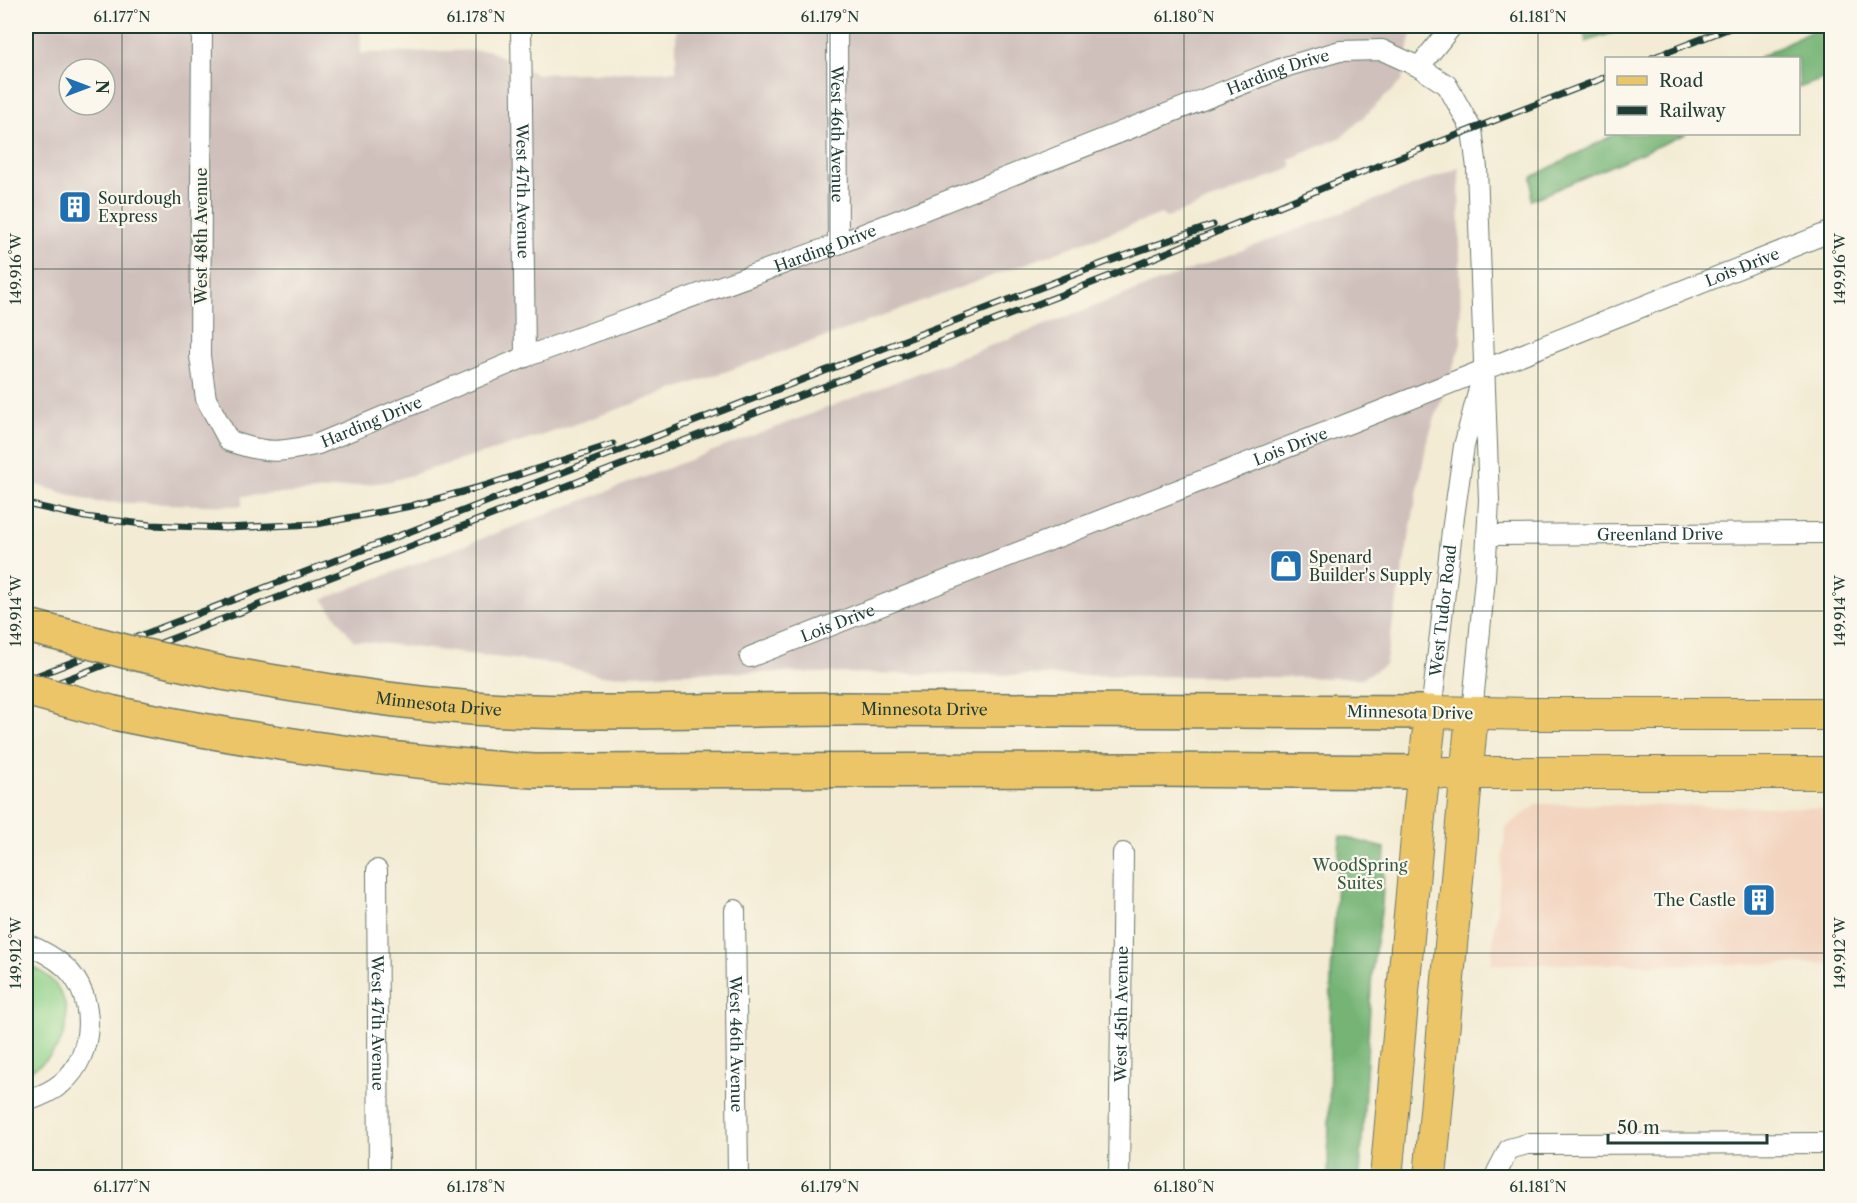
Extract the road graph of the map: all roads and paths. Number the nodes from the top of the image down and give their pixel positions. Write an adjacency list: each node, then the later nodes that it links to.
1 (202, 26): 10 (street, West 48th Avenue)
2 (521, 26): 8 (street, West 47th Avenue)
3 (837, 26): 7 (street, West 46th Avenue)
4 (1452, 26): 5 (street)
5 (1419, 67): 7 (street, Harding Drive); 9 (street, West Tudor Road)
6 (1832, 231): 9 (street, Lois Drive)
7 (838, 244): 8 (street, Harding Drive)
8 (525, 357): 10 (street, Harding Drive)
9 (1485, 369): 12 (street, West Tudor Road); 14 (street, Lois Drive); 16 (street, West Tudor Road)
10 (229, 441)
11 (1832, 533): 12 (street, Greenland Drive)
12 (1488, 535): 17 (street, West Tudor Road)
13 (29, 626): 16 (highway, Minnesota Drive, bridge)
14 (750, 657)
15 (26, 689): 19 (highway, bridge)
16 (1431, 712): 17 (main road, Minnesota Drive); 19 (main road, West Tudor Road)
17 (1472, 713): 18 (main road, Minnesota Drive); 21 (main road, West Tudor Road)
18 (1832, 714)
19 (1424, 772): 21 (main road); 31 (main road, West Tudor Road)
20 (1832, 773): 21 (main road)
21 (1467, 774): 32 (main road, West Tudor Road)
22 (1123, 853): 30 (street, West 45th Avenue)
23 (377, 870): 28 (street, West 47th Avenue)
24 (735, 910): 29 (street, West 46th Avenue)
25 (26, 945): 26 (street)
26 (26, 1101)
27 (1832, 1143): 33 (street)
28 (379, 1178)
29 (738, 1178)
30 (1119, 1178)
31 (1386, 1178)
32 (1430, 1178)
33 (1497, 1178)

